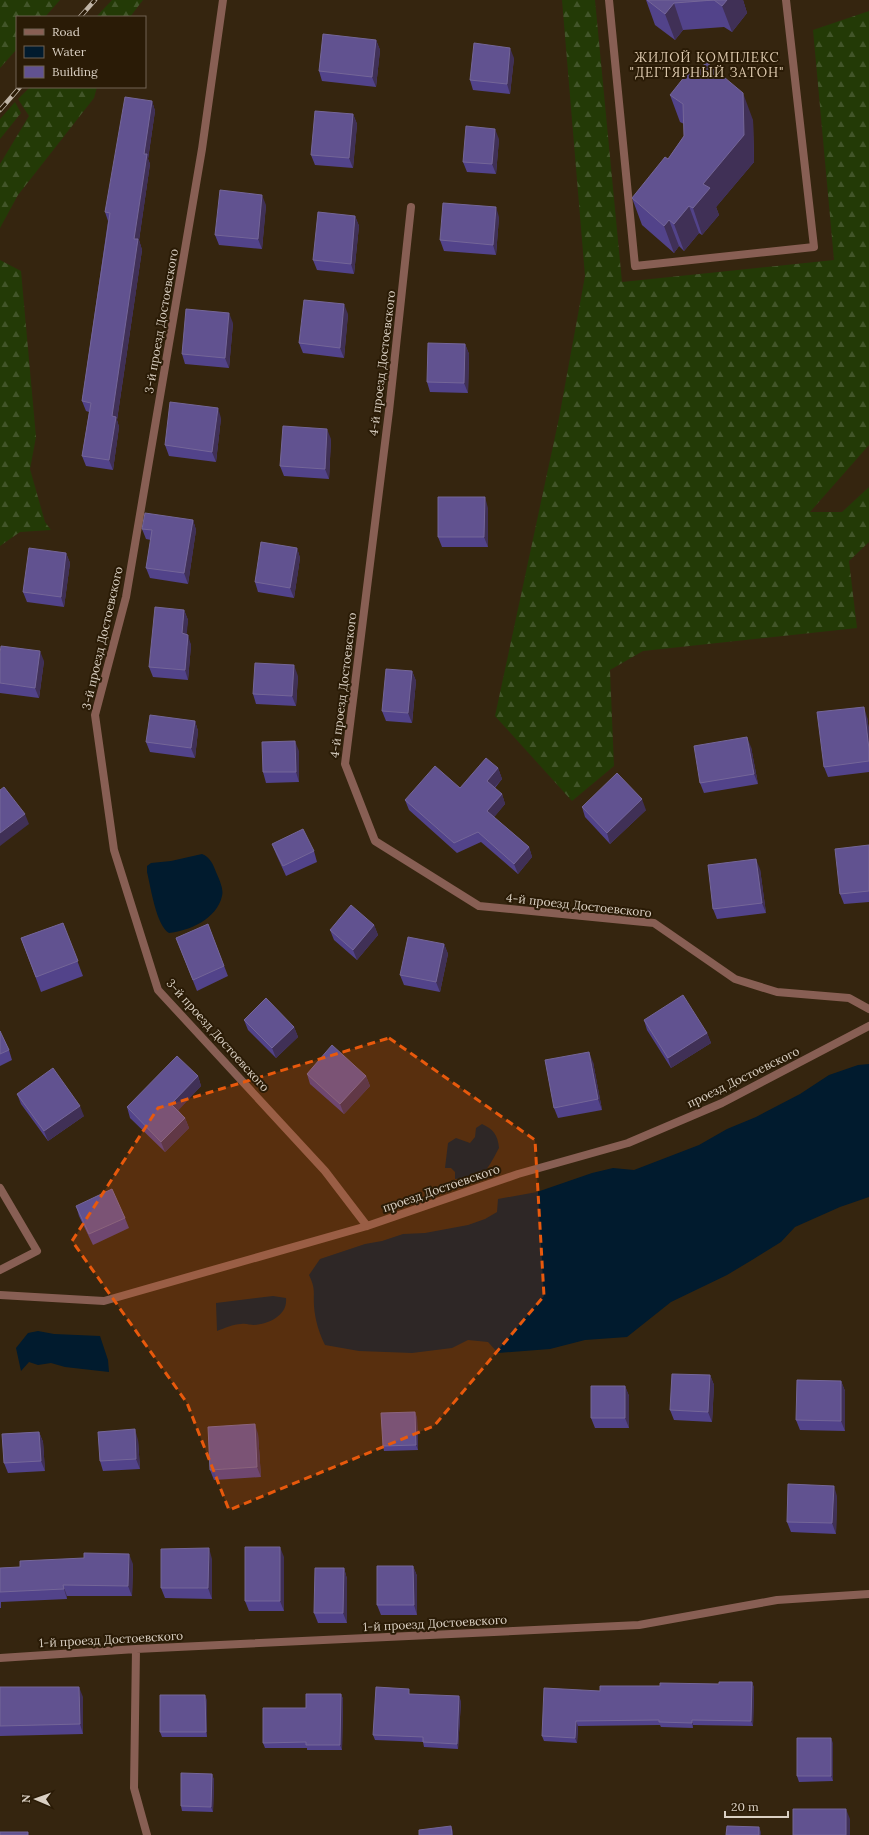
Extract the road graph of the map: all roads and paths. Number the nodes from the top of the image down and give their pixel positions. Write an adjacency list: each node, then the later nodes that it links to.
1 (223, 0): 8 (street, 3-й проезд Достоевского)
2 (609, 0): 3 (street)
3 (786, 0)
4 (411, 207): 5 (street, 4-й проезд Достоевского)
5 (869, 1010)
6 (869, 1026): 8 (street, проезд Достоевского)
7 (0, 1188): 9 (street)
8 (367, 1226): 10 (street, проезд Достоевского)
9 (0, 1270)
10 (0, 1295)
11 (869, 1594): 12 (street, 1-й проезд Достоевского)
12 (136, 1649): 13 (street, 1-й проезд Достоевского); 14 (street)
13 (0, 1658)
14 (146, 1835)

